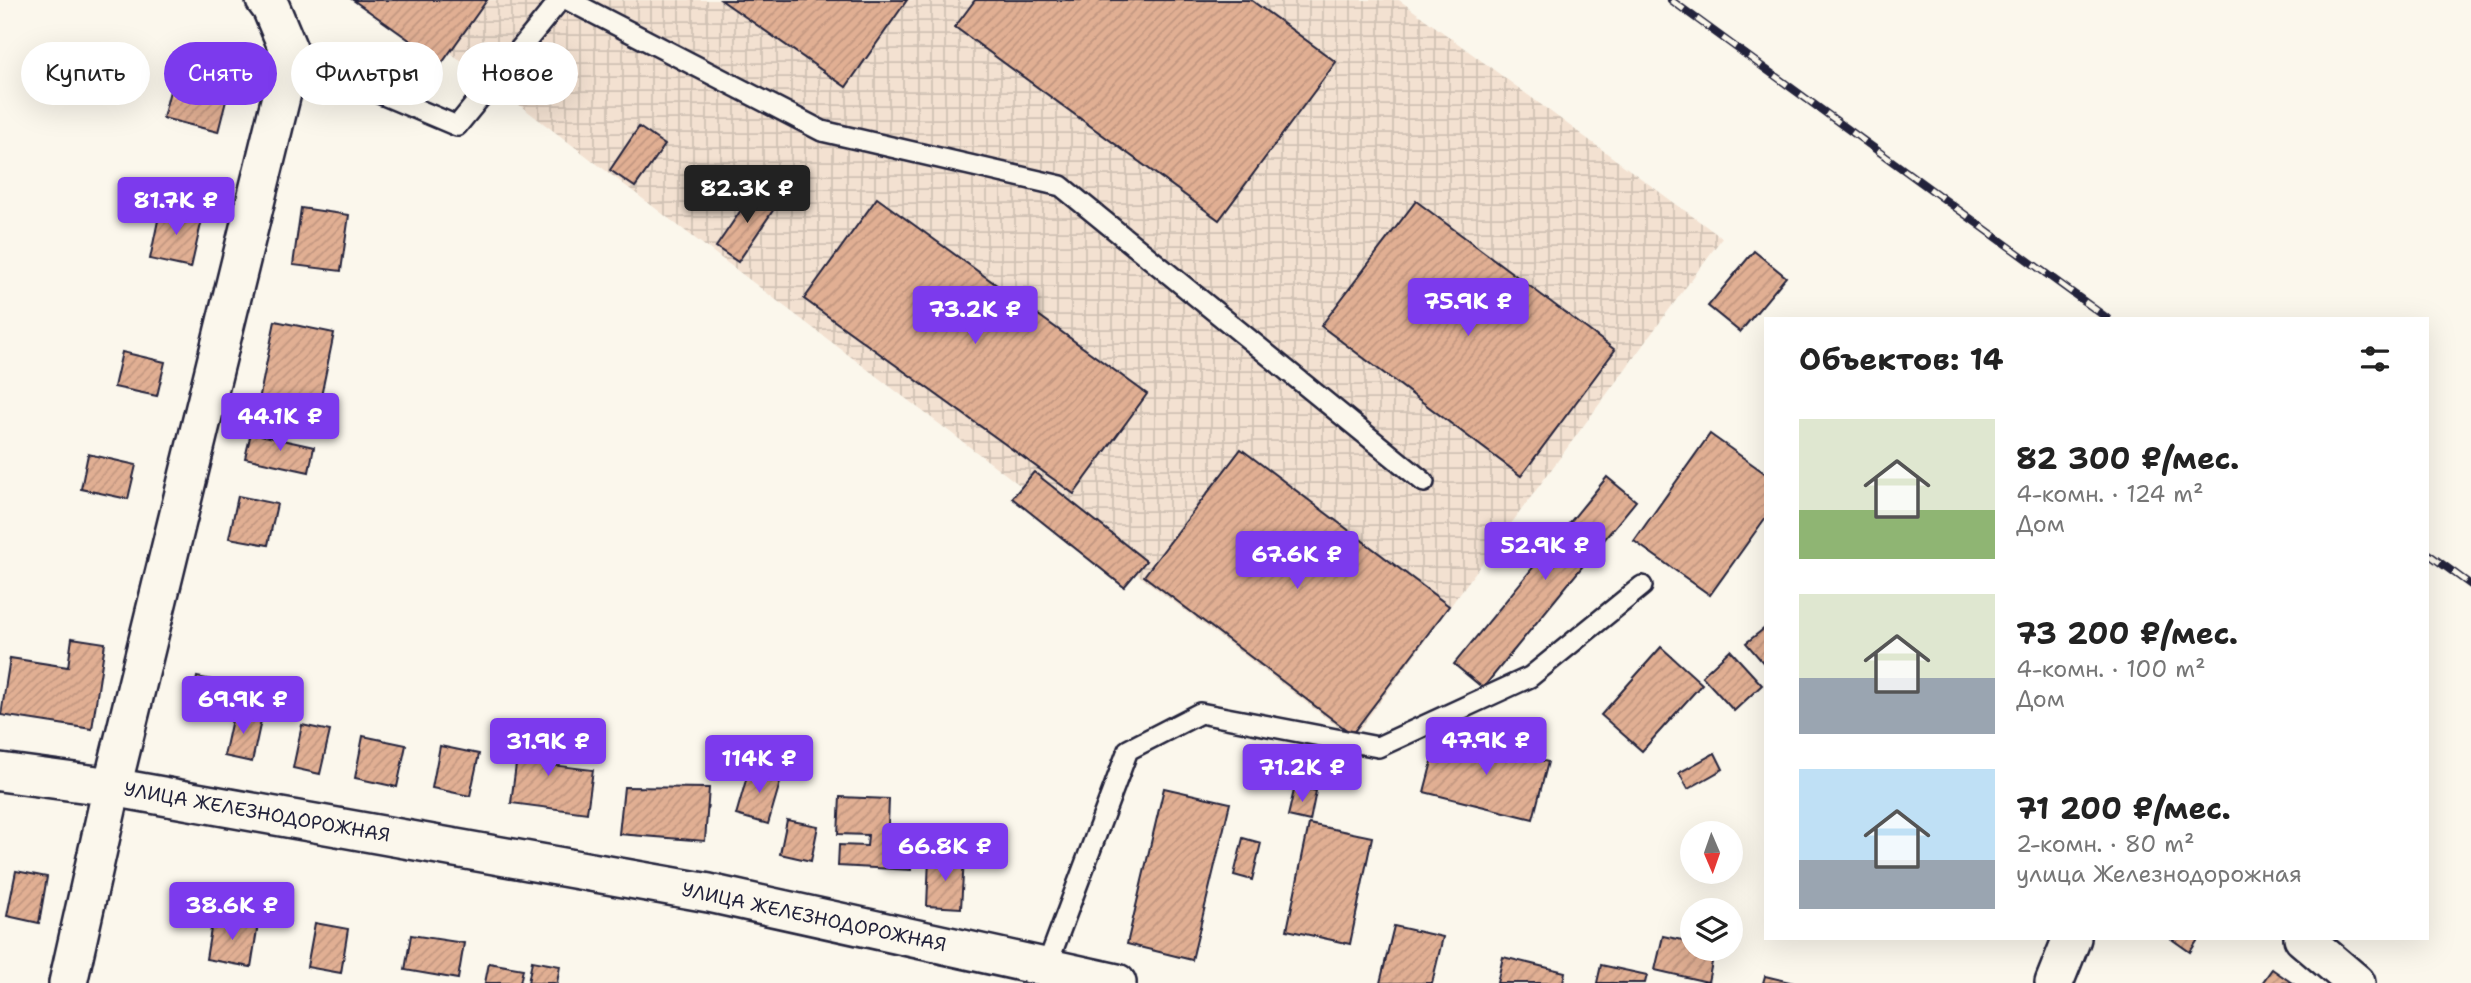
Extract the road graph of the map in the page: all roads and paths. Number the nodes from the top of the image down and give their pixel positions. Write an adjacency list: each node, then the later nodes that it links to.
1 (265, 0): 4 (street)
2 (560, 0): 5 (lane)
3 (568, 0): 6 (lane)
4 (291, 56): 9 (street, УЛИЦА ЖЕЛЕЗНОДОРОЖНАЯ)
5 (407, 105)
6 (1424, 482)
7 (1642, 586): 12 (lane)
8 (0, 772): 9 (street)
9 (112, 787): 12 (street, УЛИЦА ЖЕЛЕЗНОДОРОЖНАЯ); 13 (street)
10 (2071, 940): 15 (street)
11 (2305, 940): 16 (street)
12 (1044, 975): 14 (street, УЛИЦА ЖЕЛЕЗНОДОРОЖНАЯ)
13 (68, 983)
14 (1117, 983)
15 (2054, 983)
16 (2356, 983)

